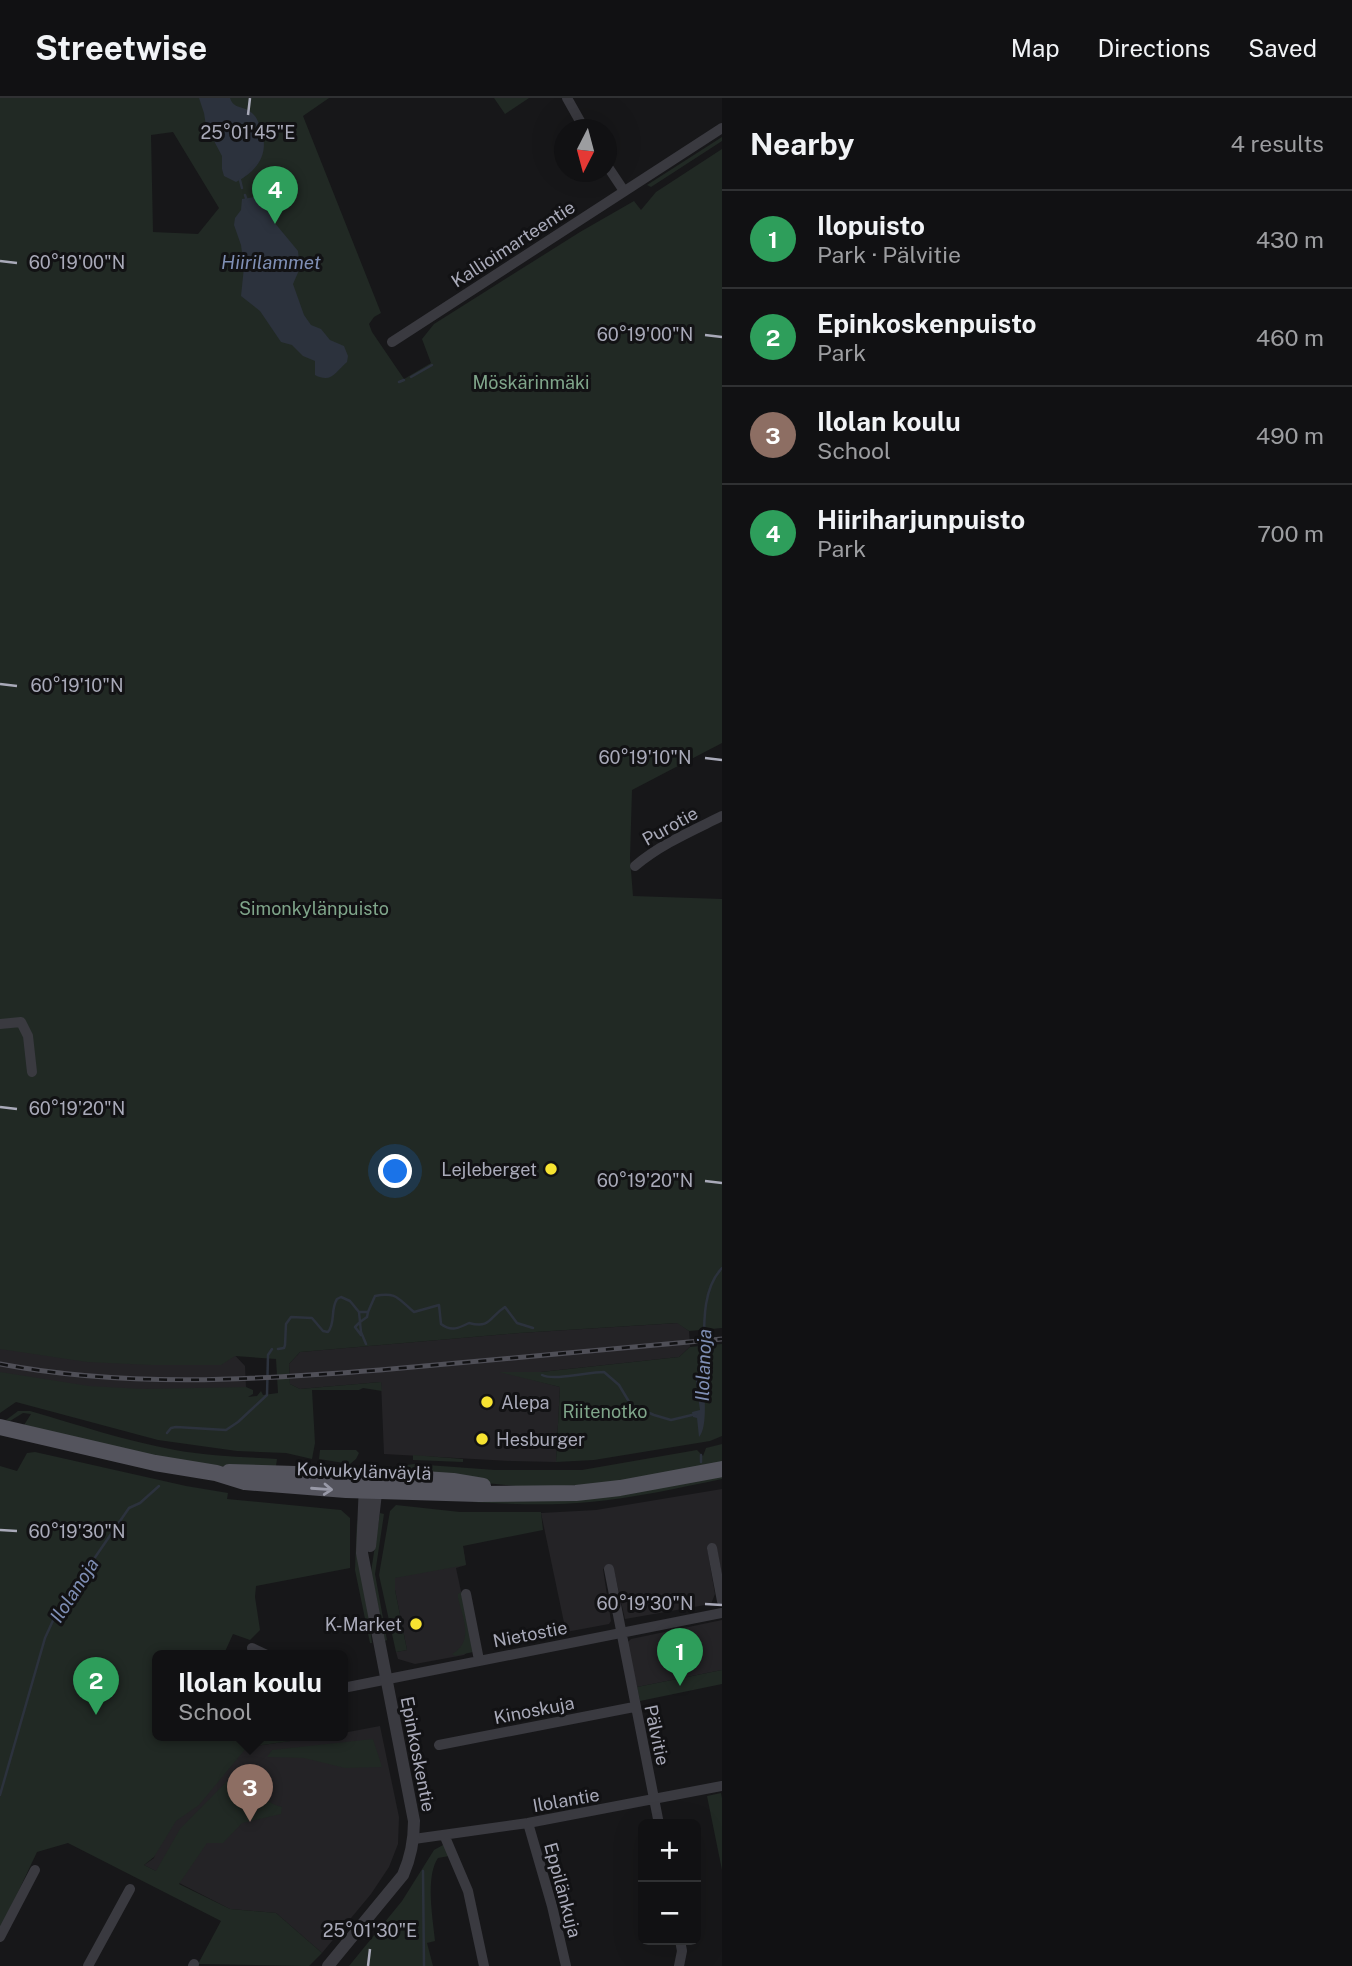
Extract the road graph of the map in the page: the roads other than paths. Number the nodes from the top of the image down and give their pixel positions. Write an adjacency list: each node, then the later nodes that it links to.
1 (567, 98): 2 (street)
2 (579, 119)
3 (722, 128): 5 (street, Kallioimarteentie)
4 (617, 180): 5 (street)
5 (624, 191): 6 (street, Kallioimarteentie)
6 (392, 342)
7 (722, 816): 8 (street, Purotie)
8 (635, 866)
9 (0, 1024): 10 (street)
10 (32, 1072)
11 (0, 1427): 13 (main road, Koivukylänväylä)
12 (722, 1469): 13 (main road, Koivukylänväylä)
13 (371, 1484): 23 (street, Epinkoskentie)
14 (712, 1548): 17 (street)
15 (609, 1569): 19 (street, Pälvitie)
16 (466, 1594): 22 (street)
17 (722, 1601)
18 (722, 1614): 19 (street, Nietostie)
19 (621, 1633): 22 (street, Nietostie); 25 (street, Pälvitie)
20 (252, 1648): 21 (street)
21 (256, 1650)
22 (479, 1660): 23 (street, Nietostie)
23 (386, 1679): 24 (street, Nietostie); 32 (street, Epinkoskentie)
24 (348, 1687)
25 (635, 1707): 26 (street, Kinoskuja); 28 (street, Pälvitie)
26 (439, 1745)
27 (722, 1786): 28 (street, Ilolantie)
28 (654, 1800): 29 (street, Pälvitie); 30 (street, Ilolantie)
29 (658, 1819)
30 (528, 1823): 31 (street, Ilolantie); 40 (street, Eppilänkuja)
31 (445, 1836): 32 (street, Ilolantie); 39 (street)
32 (414, 1839): 38 (street, Epinkoskentie)
33 (35, 1870): 35 (street)
34 (130, 1889): 37 (street)
35 (0, 1937)
36 (681, 1945): 41 (street)
37 (88, 1966)
38 (328, 1966)
39 (484, 1966)
40 (566, 1966)
41 (679, 1966)

